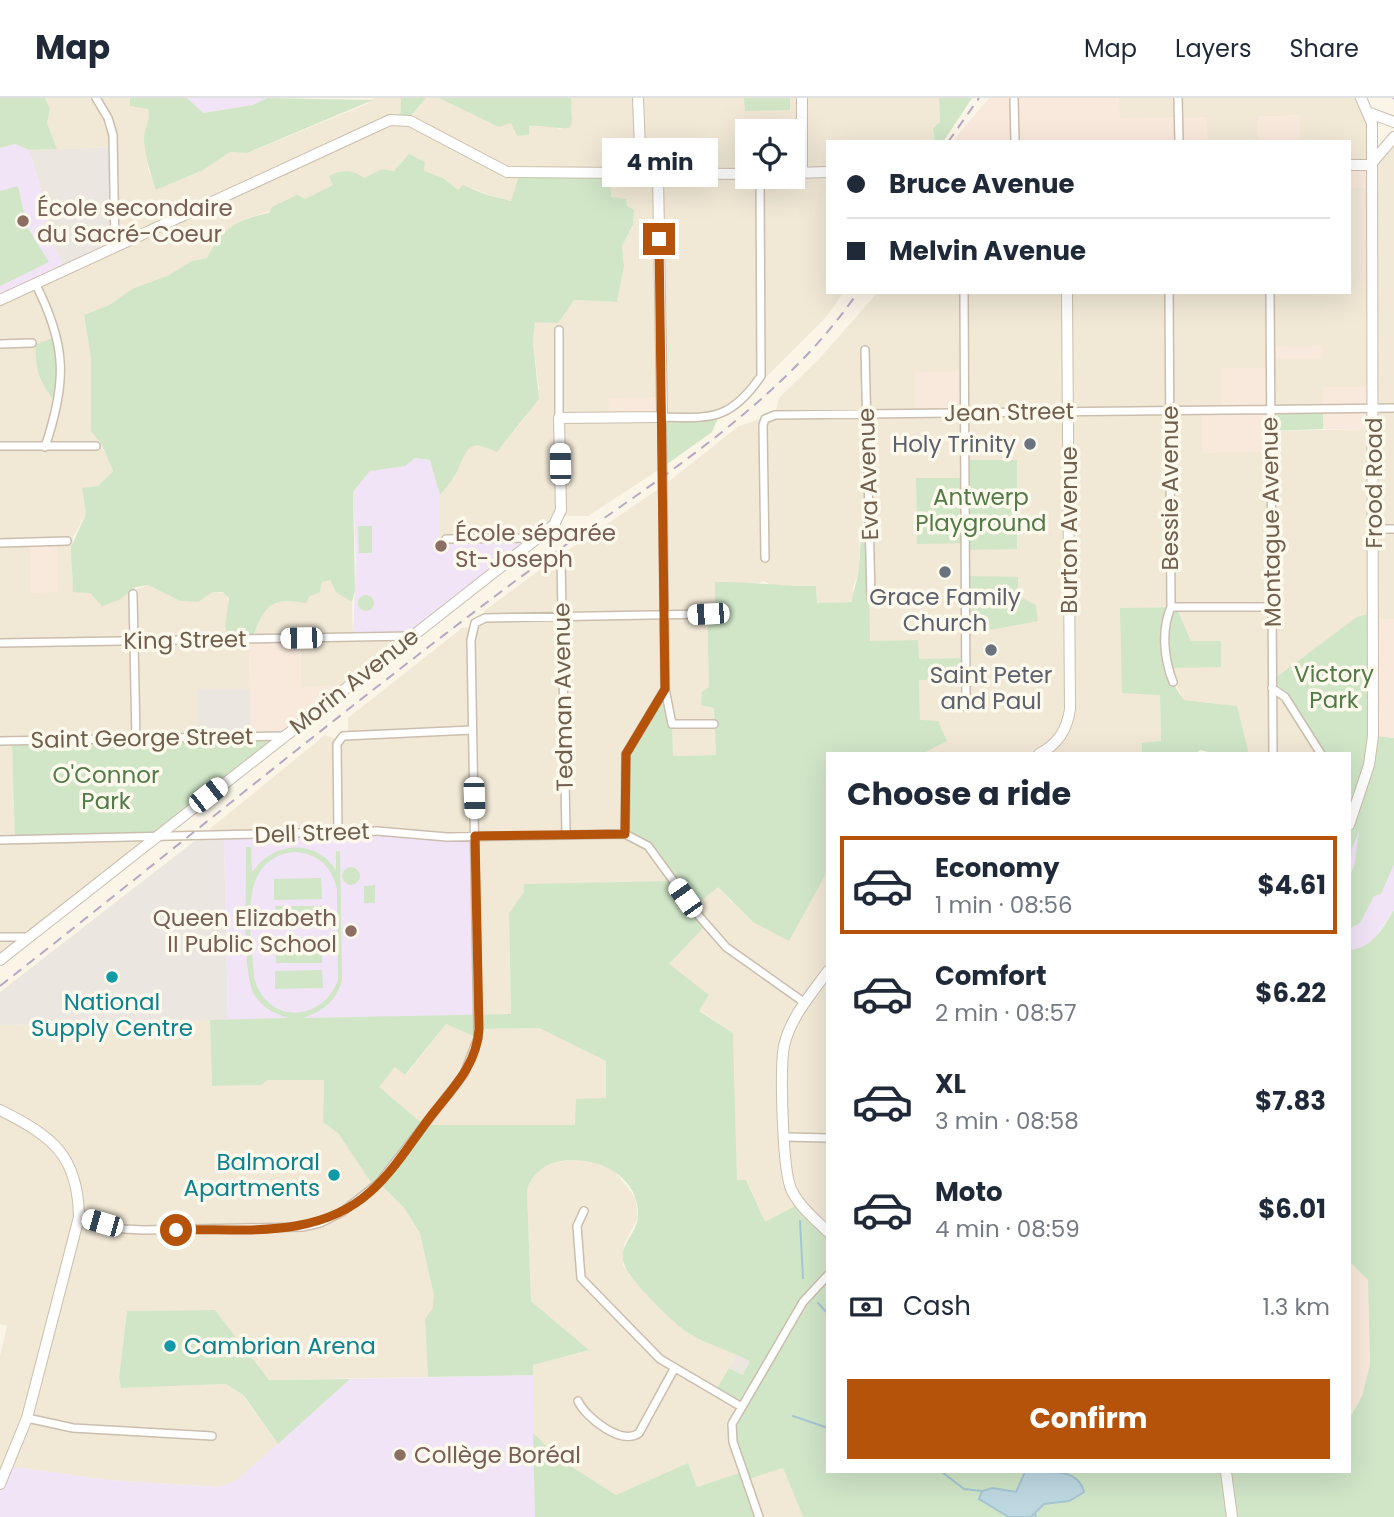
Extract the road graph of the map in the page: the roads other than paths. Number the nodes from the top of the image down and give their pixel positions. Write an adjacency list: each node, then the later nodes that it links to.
1 (96, 98): 21 (street)
2 (638, 98): 17 (street)
3 (802, 98): 8 (street)
4 (1014, 98): 11 (street)
5 (1178, 98): 12 (street)
6 (1361, 98): 7 (street)
7 (1370, 113): 9 (street); 14 (street, Frood Road)
8 (801, 119)
9 (1394, 122)
10 (1394, 136): 14 (street)
11 (1015, 140)
12 (1179, 140)
13 (1351, 165): 14 (street)
14 (1370, 165): 34 (street, Frood Road)
15 (826, 172): 16 (street)
16 (805, 173)
17 (640, 174): 18 (street); 21 (street)
18 (659, 174): 19 (street); 40 (street)
19 (735, 174)
20 (760, 189): 40 (street)
21 (116, 247): 22 (street)
22 (35, 283): 27 (street); 43 (street)
23 (964, 294): 37 (street)
24 (1067, 294): 35 (street, Burton Avenue)
25 (1169, 294): 36 (street, Bessie Avenue)
26 (1270, 294): 32 (street, Montague Avenue)
27 (0, 300)
28 (559, 330): 39 (street, Morin Avenue)
29 (32, 343): 30 (street)
30 (0, 344)
31 (865, 350): 38 (street, Eva Avenue)
32 (1270, 408): 34 (street, Jean Street); 36 (street, Jean Street); 55 (street, Montague Avenue)
33 (1394, 408): 34 (street, Jean Street)
34 (1374, 409): 44 (street, Frood Road)
35 (1068, 411): 36 (street, Jean Street); 37 (street, Jean Street); 71 (street, Burton Avenue)
36 (1169, 411): 54 (street, Bessie Avenue)
37 (966, 412): 38 (street, Jean Street); 65 (street)
38 (866, 414): 50 (street, Jean Street); 53 (street, Eva Avenue)
39 (559, 418): 40 (street); 46 (street, Morin Avenue)
40 (662, 418): 57 (street)
41 (0, 446): 43 (street)
42 (96, 446): 43 (street)
43 (45, 447)
44 (1375, 529): 45 (street); 74 (street, Frood Road)
45 (1394, 529)
46 (538, 538): 47 (street); 59 (street, Morin Avenue)
47 (446, 539)
48 (67, 541): 49 (street)
49 (0, 543)
50 (765, 558)
51 (561, 559): 58 (street, Tedman Avenue)
52 (133, 593): 60 (street)
53 (872, 598)
54 (1171, 607): 55 (street); 62 (street, Bessie Avenue)
55 (1273, 607): 63 (street, Montague Avenue)
56 (708, 614): 57 (street)
57 (664, 616): 58 (street); 64 (street)
58 (562, 617): 67 (street); 76 (street, Tedman Avenue)
59 (411, 636): 60 (street, King Street); 68 (street, Morin Avenue)
60 (134, 640): 61 (street, King Street); 69 (street)
61 (0, 643)
62 (1172, 682)
63 (1272, 688): 72 (street, Montague Avenue); 73 (street)
64 (665, 689): 66 (street); 77 (street)
65 (966, 707)
66 (714, 724)
67 (472, 730): 75 (street); 78 (street)
68 (284, 736): 69 (street, Saint George Street); 79 (street, Morin Avenue)
69 (136, 738): 70 (street, Saint George Street)
70 (0, 741)
71 (1042, 752)
72 (1273, 752)
73 (1320, 752)
74 (1353, 800)
75 (338, 832): 78 (street, Dell Street); 79 (street, Dell Street)
76 (566, 834): 77 (street, Dell Street); 78 (street, Dell Street)
77 (625, 834): 85 (street)
78 (475, 836): 90 (street)
79 (153, 838): 80 (street, Dell Street); 82 (street, Morin Avenue)
80 (0, 840)
81 (0, 937): 82 (street)
82 (28, 937): 83 (street, Morin Avenue)
83 (0, 960)
84 (826, 974): 85 (street)
85 (805, 1003): 87 (street)
86 (0, 1110): 90 (street)
87 (785, 1137): 88 (street); 91 (street)
88 (826, 1138)
89 (584, 1211): 93 (street)
90 (79, 1217): 96 (street)
91 (826, 1229)
92 (826, 1277): 95 (street)
93 (674, 1369): 94 (street); 95 (street)
94 (578, 1401)
95 (740, 1406): 100 (street)
96 (27, 1418): 97 (street); 99 (street)
97 (212, 1436)
98 (1226, 1473): 101 (street)
99 (0, 1484)
100 (759, 1517)
101 (1233, 1517)

